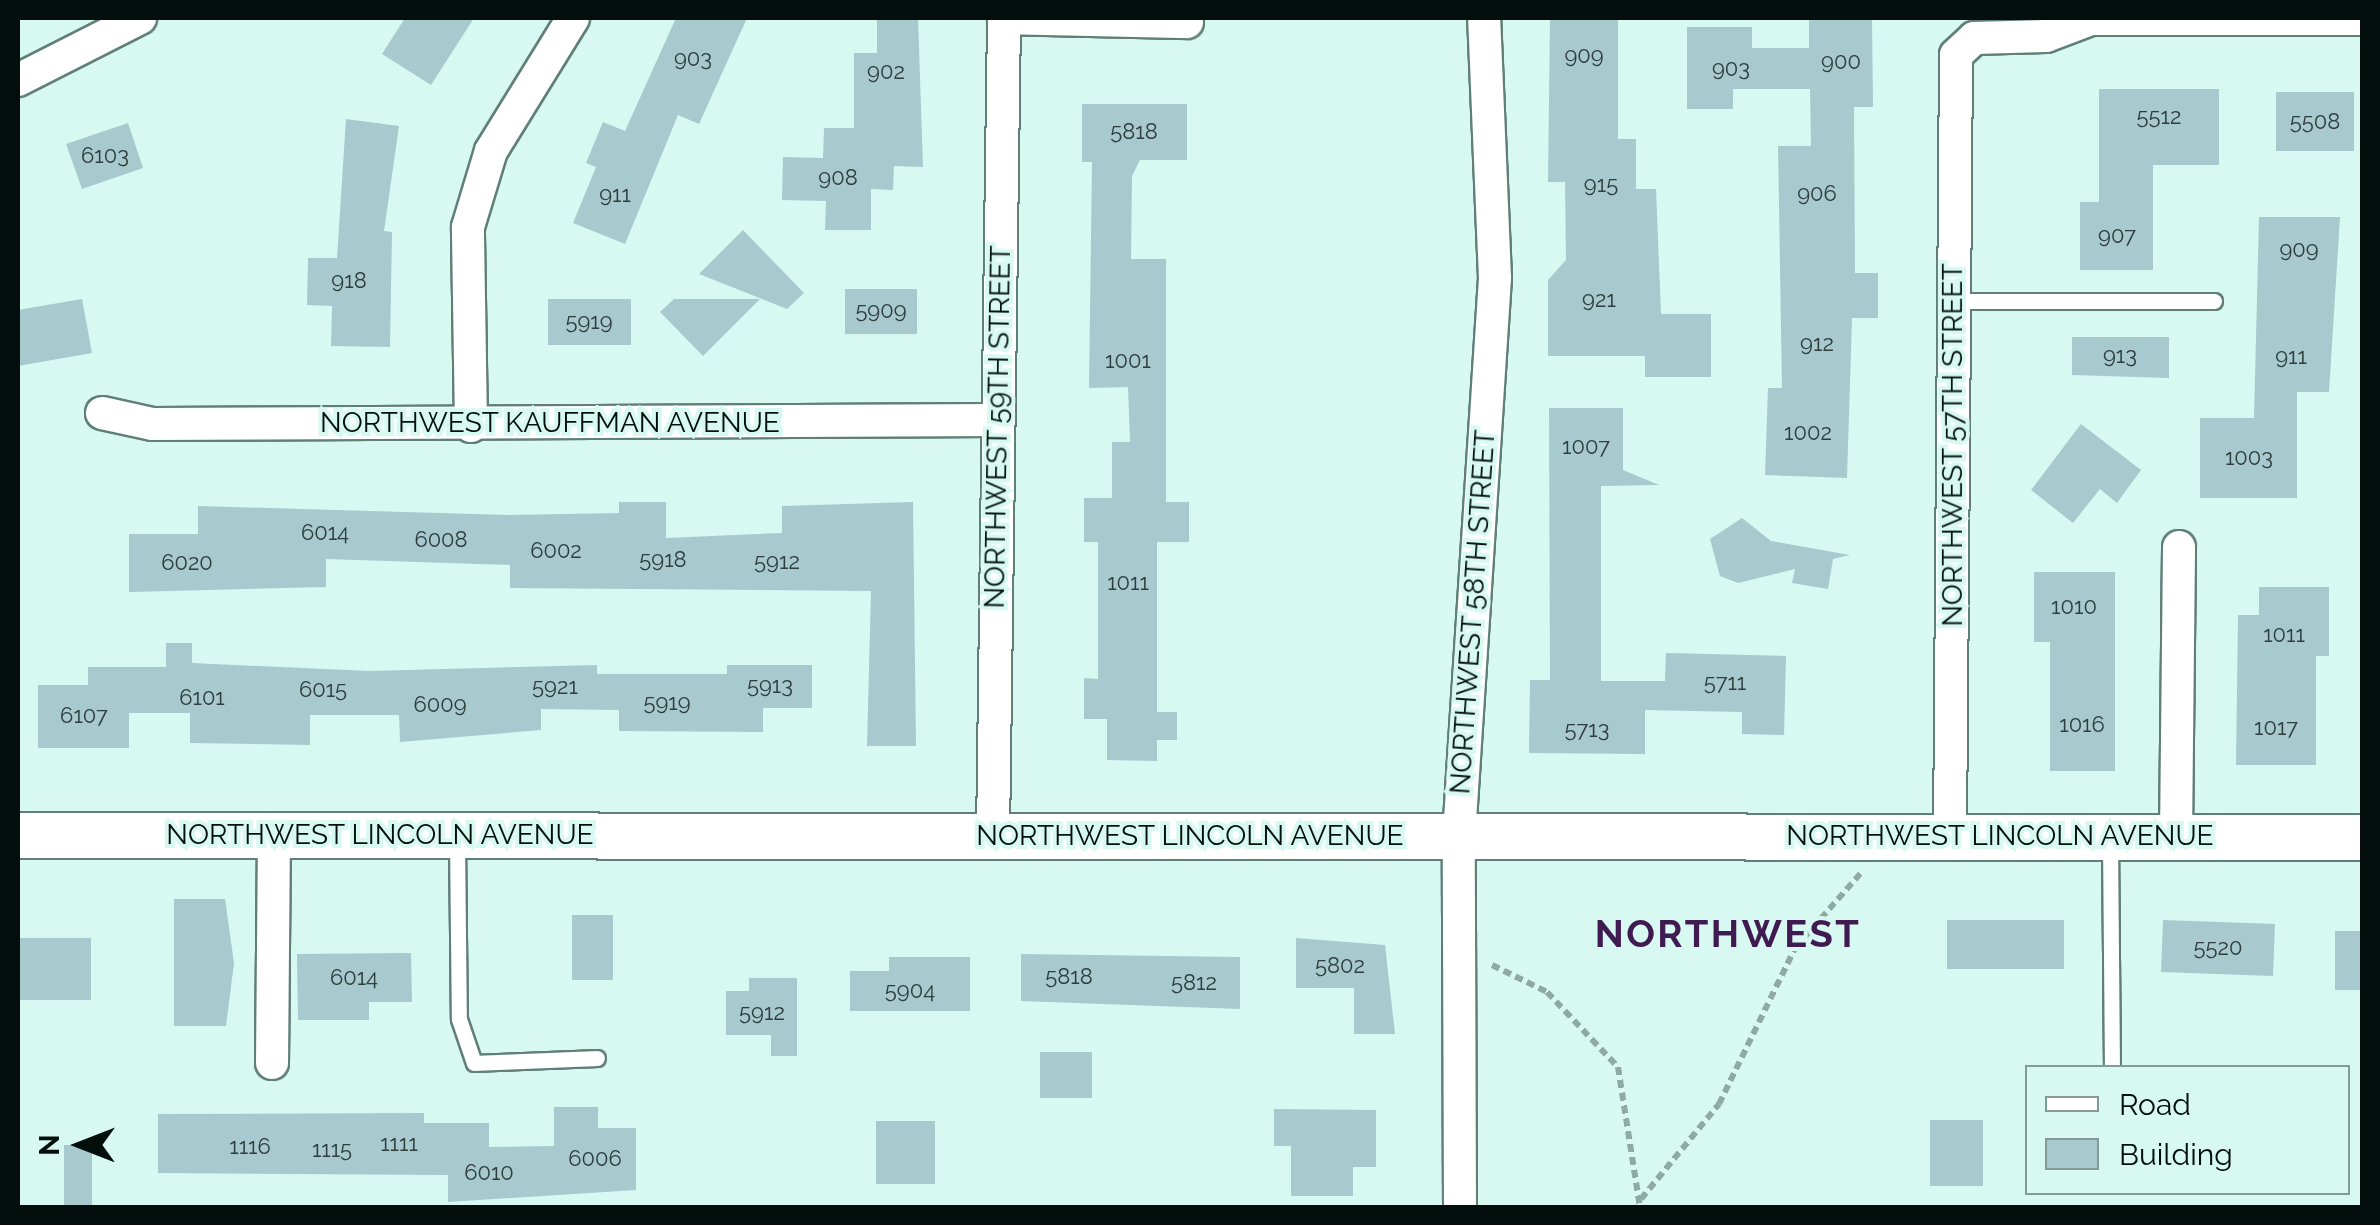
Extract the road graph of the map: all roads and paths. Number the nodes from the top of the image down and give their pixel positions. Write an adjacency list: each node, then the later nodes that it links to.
1 (140, 18): 7 (street)
2 (572, 18): 12 (street)
3 (1004, 18): 6 (street); 11 (street, NORTHWEST 59TH STREET)
4 (1484, 18): 18 (street, NORTHWEST 58TH STREET)
5 (2362, 20): 8 (street, NORTHWEST 57TH STREET)
6 (1186, 22)
7 (18, 80)
8 (1954, 300): 9 (lane); 20 (street, NORTHWEST 57TH STREET)
9 (2214, 300)
10 (102, 413): 12 (street, NORTHWEST KAUFFMAN AVENUE)
11 (998, 420): 12 (street, NORTHWEST KAUFFMAN AVENUE); 17 (street, NORTHWEST 59TH STREET)
12 (470, 426)
13 (2179, 547): 22 (street)
14 (274, 834): 15 (street, NORTHWEST LINCOLN AVENUE); 16 (street, NORTHWEST LINCOLN AVENUE); 26 (street)
15 (18, 835)
16 (457, 835): 17 (street, NORTHWEST LINCOLN AVENUE); 25 (lane)
17 (993, 836): 18 (street, NORTHWEST LINCOLN AVENUE)
18 (1458, 836): 19 (street, NORTHWEST LINCOLN AVENUE); 24 (street, NORTHWEST 58TH STREET)
19 (1869, 836): 20 (street, NORTHWEST LINCOLN AVENUE); 28 (path)
20 (1950, 836): 21 (street, NORTHWEST LINCOLN AVENUE)
21 (2110, 836): 22 (street, NORTHWEST LINCOLN AVENUE); 27 (lane)
22 (2176, 836): 23 (street, NORTHWEST LINCOLN AVENUE)
23 (2362, 837)
24 (1459, 950): 28 (path); 29 (street, NORTHWEST 58TH STREET)
25 (597, 1058)
26 (272, 1064)
27 (2112, 1065)
28 (1640, 1203)
29 (1460, 1208)

